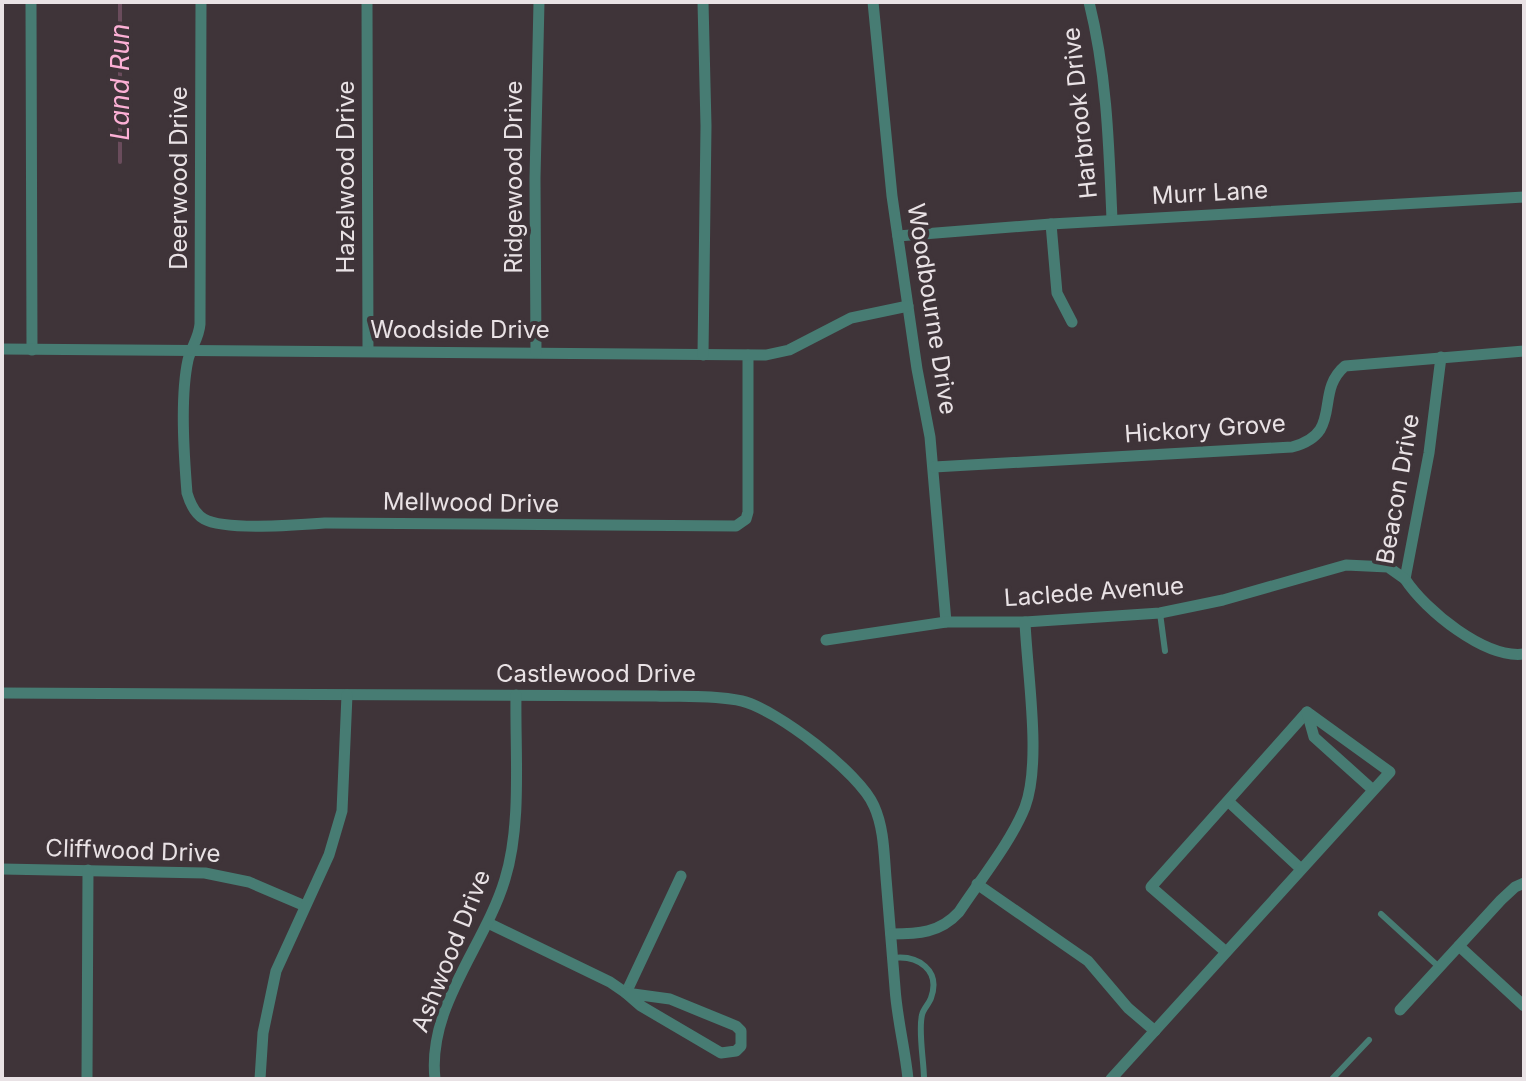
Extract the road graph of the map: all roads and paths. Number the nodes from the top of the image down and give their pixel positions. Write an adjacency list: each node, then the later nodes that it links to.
1 (31, 2): 15 (street)
2 (201, 2): 16 (street, Deerwood Drive)
3 (367, 2): 17 (street, Hazelwood Drive)
4 (539, 2): 19 (street, Ridgewood Drive)
5 (703, 2): 20 (street)
6 (873, 2): 11 (street, Woodbourne Drive)
7 (1089, 2): 9 (street, Harbrook Drive)
8 (1524, 197): 9 (street, Murr Lane)
9 (1112, 220): 10 (street, Murr Lane)
10 (1051, 224): 11 (street, Murr Lane); 13 (street)
11 (898, 236): 12 (street, Woodbourne Drive)
12 (908, 306): 21 (street, Woodside Drive); 23 (street, Woodbourne Drive)
13 (1072, 322)
14 (2, 349): 15 (street, Woodside Drive)
15 (32, 350): 16 (street, Woodside Drive)
16 (191, 351): 17 (street, Woodside Drive); 21 (street, Mellwood Drive)
17 (368, 351): 19 (street, Woodside Drive)
18 (1524, 351): 22 (street, Hickory Grove)
19 (536, 352): 20 (street, Woodside Drive)
20 (703, 355): 21 (street, Woodside Drive)
21 (748, 355)
22 (1441, 357): 23 (street, Hickory Grove); 24 (street, Beacon Drive)
23 (934, 467): 26 (street, Woodbourne Drive)
24 (1405, 579): 25 (street, Laclede Avenue); 30 (street, Beacon Drive)
25 (1160, 613): 27 (street, Laclede Avenue); 29 (lane)
26 (946, 622): 27 (street, Laclede Avenue); 28 (street, Laclede Avenue)
27 (1025, 622): 42 (street)
28 (826, 640)
29 (1165, 651)
30 (1524, 654)
31 (2, 693): 32 (street, Castlewood Drive)
32 (347, 695): 33 (street, Castlewood Drive); 43 (street)
33 (516, 695): 45 (street, Ashwood Drive); 46 (street, Castlewood Drive)
34 (1307, 712): 35 (street); 35 (street); 36 (street)
35 (1373, 790): 38 (street)
36 (1229, 802): 38 (street); 48 (street)
37 (2, 869): 39 (street, Cliffwood Drive)
38 (1301, 869): 48 (street)
39 (88, 870): 43 (street, Cliffwood Drive); 56 (street)
40 (681, 876): 51 (street)
41 (1524, 883): 47 (street)
42 (977, 884): 46 (street); 54 (street)
43 (305, 906): 57 (street)
44 (1381, 914): 50 (lane)
45 (488, 923): 51 (street); 58 (street, Ashwood Drive)
46 (891, 934): 49 (street, Castlewood Drive)
47 (1459, 946): 50 (street); 52 (street)
48 (1226, 952): 54 (street)
49 (893, 958): 59 (street, Castlewood Drive); 60 (lane)
50 (1439, 967): 53 (street)
51 (626, 993): 51 (street)
52 (1524, 1006)
53 (1400, 1010)
54 (1155, 1031): 61 (street)
55 (1369, 1040): 62 (lane)
56 (87, 1079)
57 (260, 1079)
58 (435, 1079)
59 (908, 1079)
60 (924, 1079)
61 (1111, 1079)
62 (1332, 1079)

